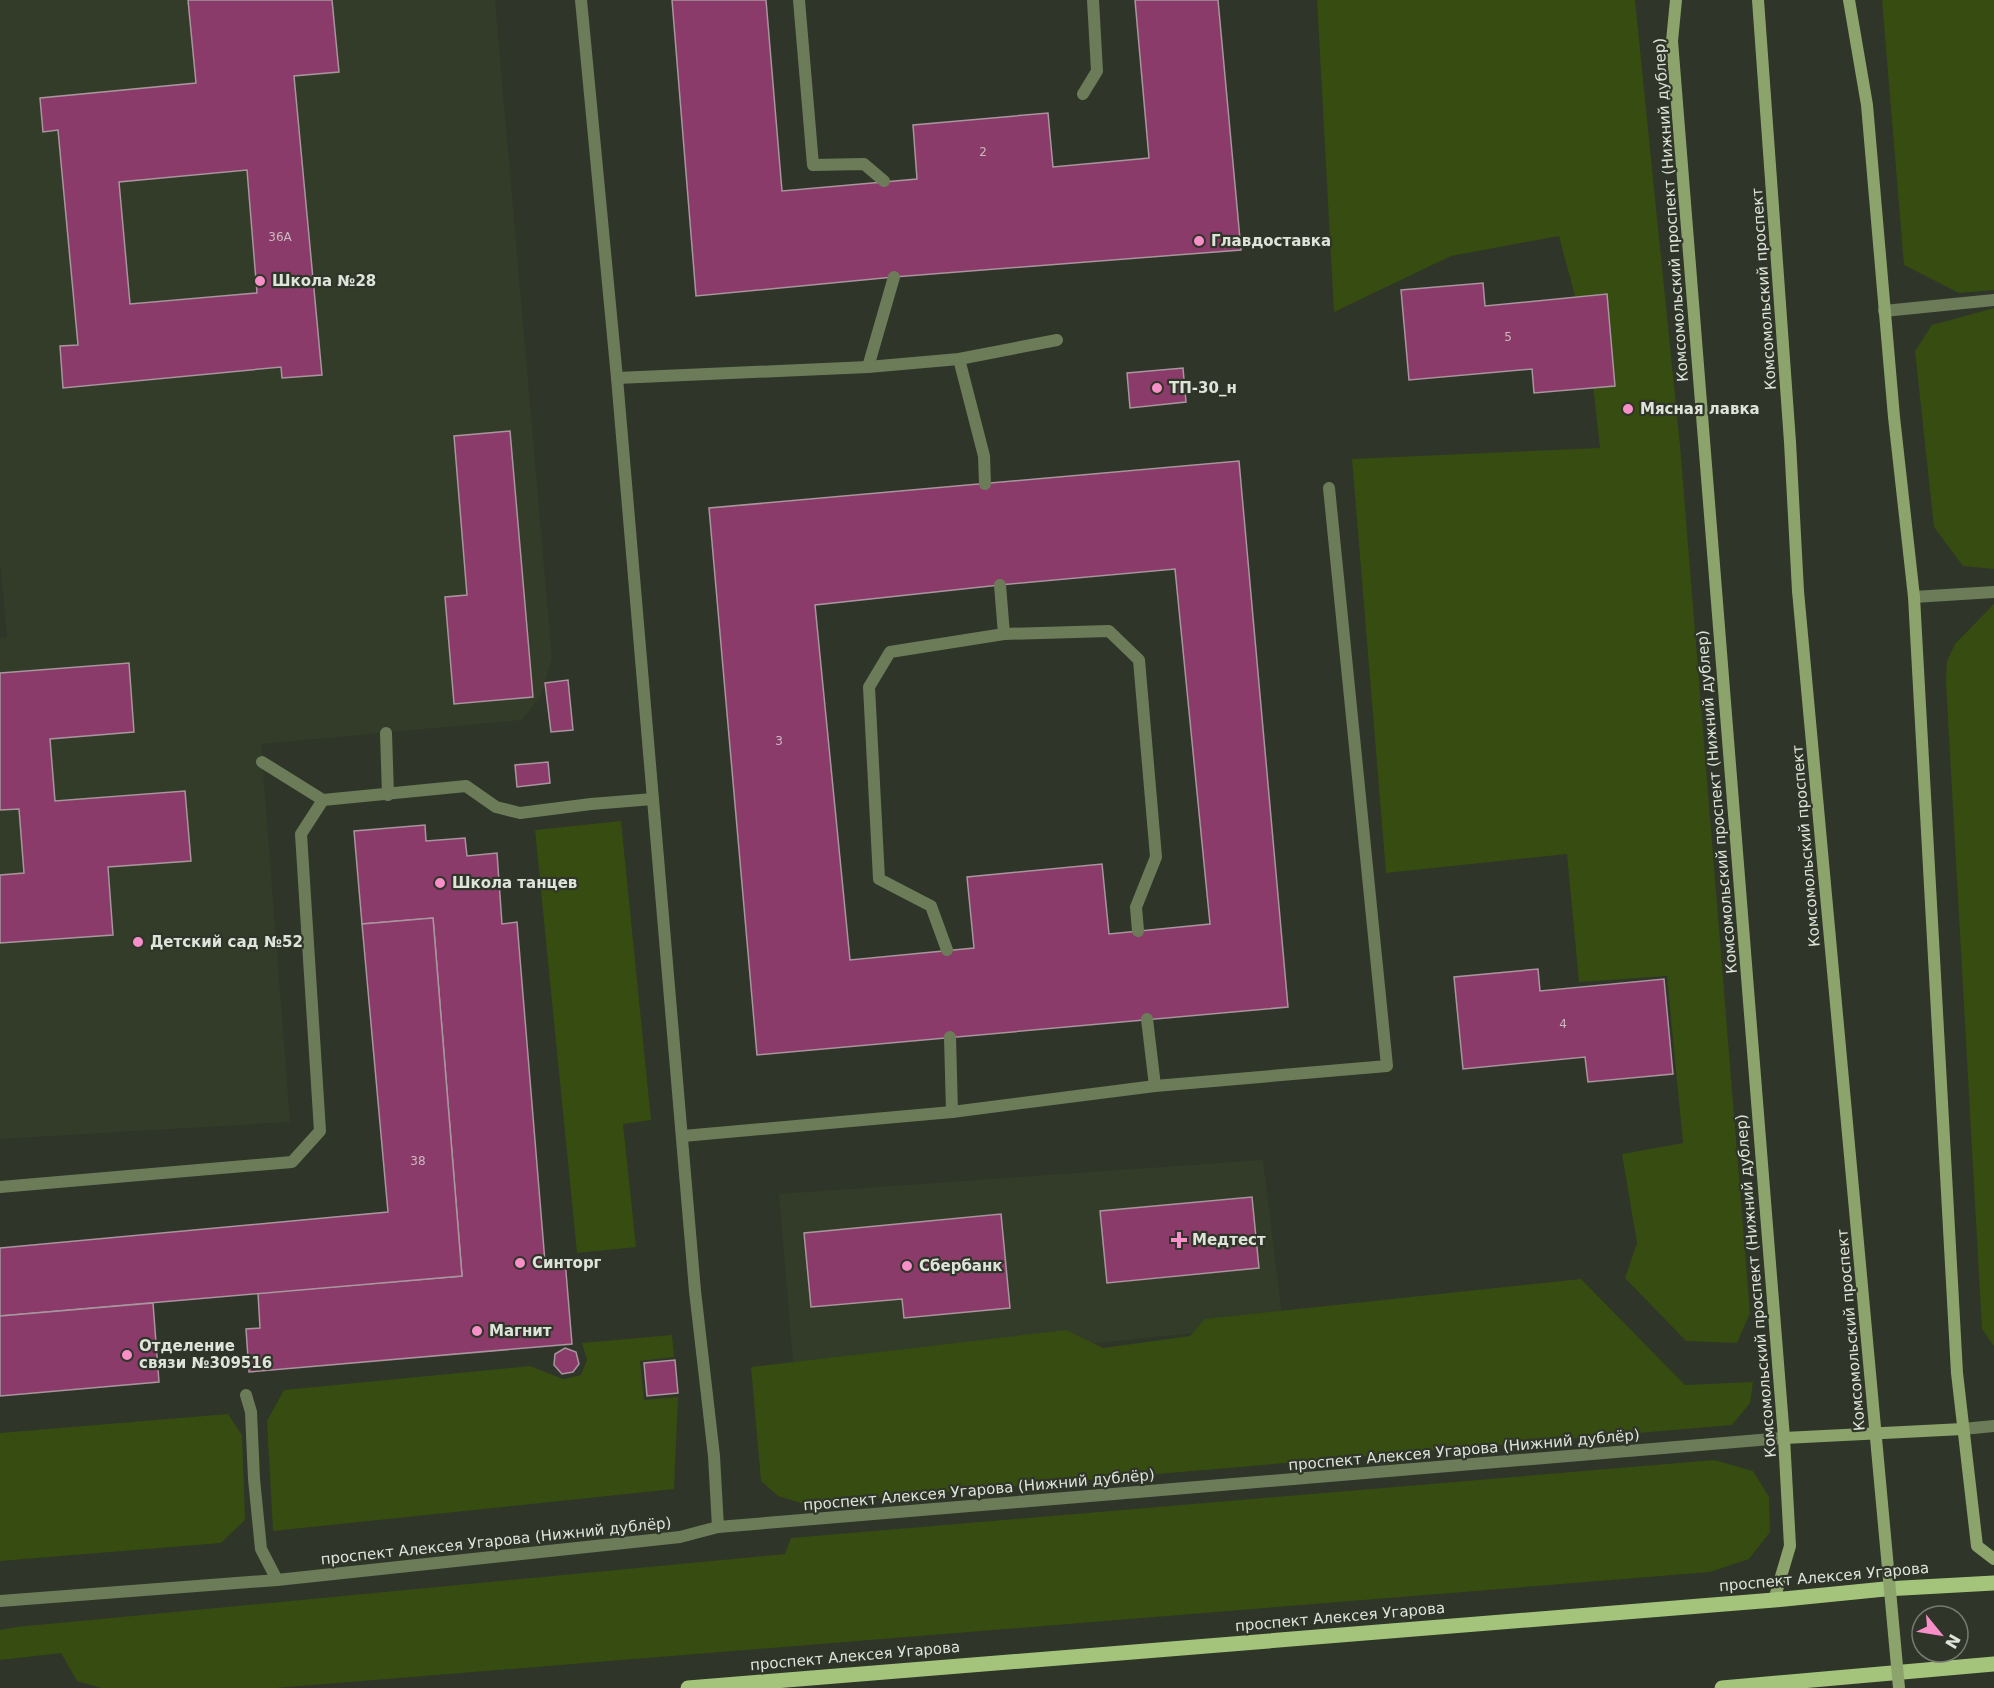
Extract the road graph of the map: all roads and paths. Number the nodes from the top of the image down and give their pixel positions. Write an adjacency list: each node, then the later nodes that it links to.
1 (581, 0): 15 (street)
2 (799, 0): 8 (street)
3 (1093, 0): 7 (street)
4 (1676, 0): 38 (street, Комсомольский проспект (Нижний дублер))
5 (1758, 0): 48 (street, Комсомольский проспект, bridge)
6 (1849, 0): 11 (street)
7 (1083, 93)
8 (884, 181)
9 (894, 277): 14 (street)
10 (1994, 300): 11 (street)
11 (1884, 311): 20 (street)
12 (1057, 340): 13 (street)
13 (959, 359): 14 (street); 16 (street)
14 (868, 367): 15 (street)
15 (617, 378): 25 (street)
16 (985, 484)
17 (1329, 488): 31 (street)
18 (1000, 585): 21 (street)
19 (1994, 592): 20 (street)
20 (1914, 597): 37 (street)
21 (1004, 634): 27 (street); 28 (street)
22 (386, 733): 24 (street)
23 (262, 762): 26 (street)
24 (388, 795): 25 (street); 26 (street)
25 (653, 799): 33 (street)
26 (323, 800): 34 (street)
27 (1138, 931)
28 (947, 950)
29 (1147, 1019): 31 (street)
30 (950, 1037): 32 (street)
31 (1155, 1086): 32 (street)
32 (952, 1112): 33 (street)
33 (683, 1136): 39 (street)
34 (0, 1186)
35 (246, 1395): 41 (street)
36 (1994, 1426): 37 (street)
37 (1963, 1429): 38 (street, проспект Алексея Угарова (Нижний дублёр)); 40 (street)
38 (1784, 1438): 39 (street, проспект Алексея Угарова (Нижний дублёр)); 43 (street, Комсомольский проспект (Нижний дублер))
39 (718, 1527): 41 (street, проспект Алексея Угарова (Нижний дублёр))
40 (1994, 1558)
41 (277, 1580): 44 (street, проспект Алексея Угарова (Нижний дублёр))
42 (1994, 1583): 43 (main road, проспект Алексея Угарова)
43 (1774, 1600): 46 (main road, проспект Алексея Угарова)
44 (0, 1601)
45 (1994, 1664): 47 (main road)
46 (688, 1688)
47 (1722, 1688)
48 (1899, 1688)

